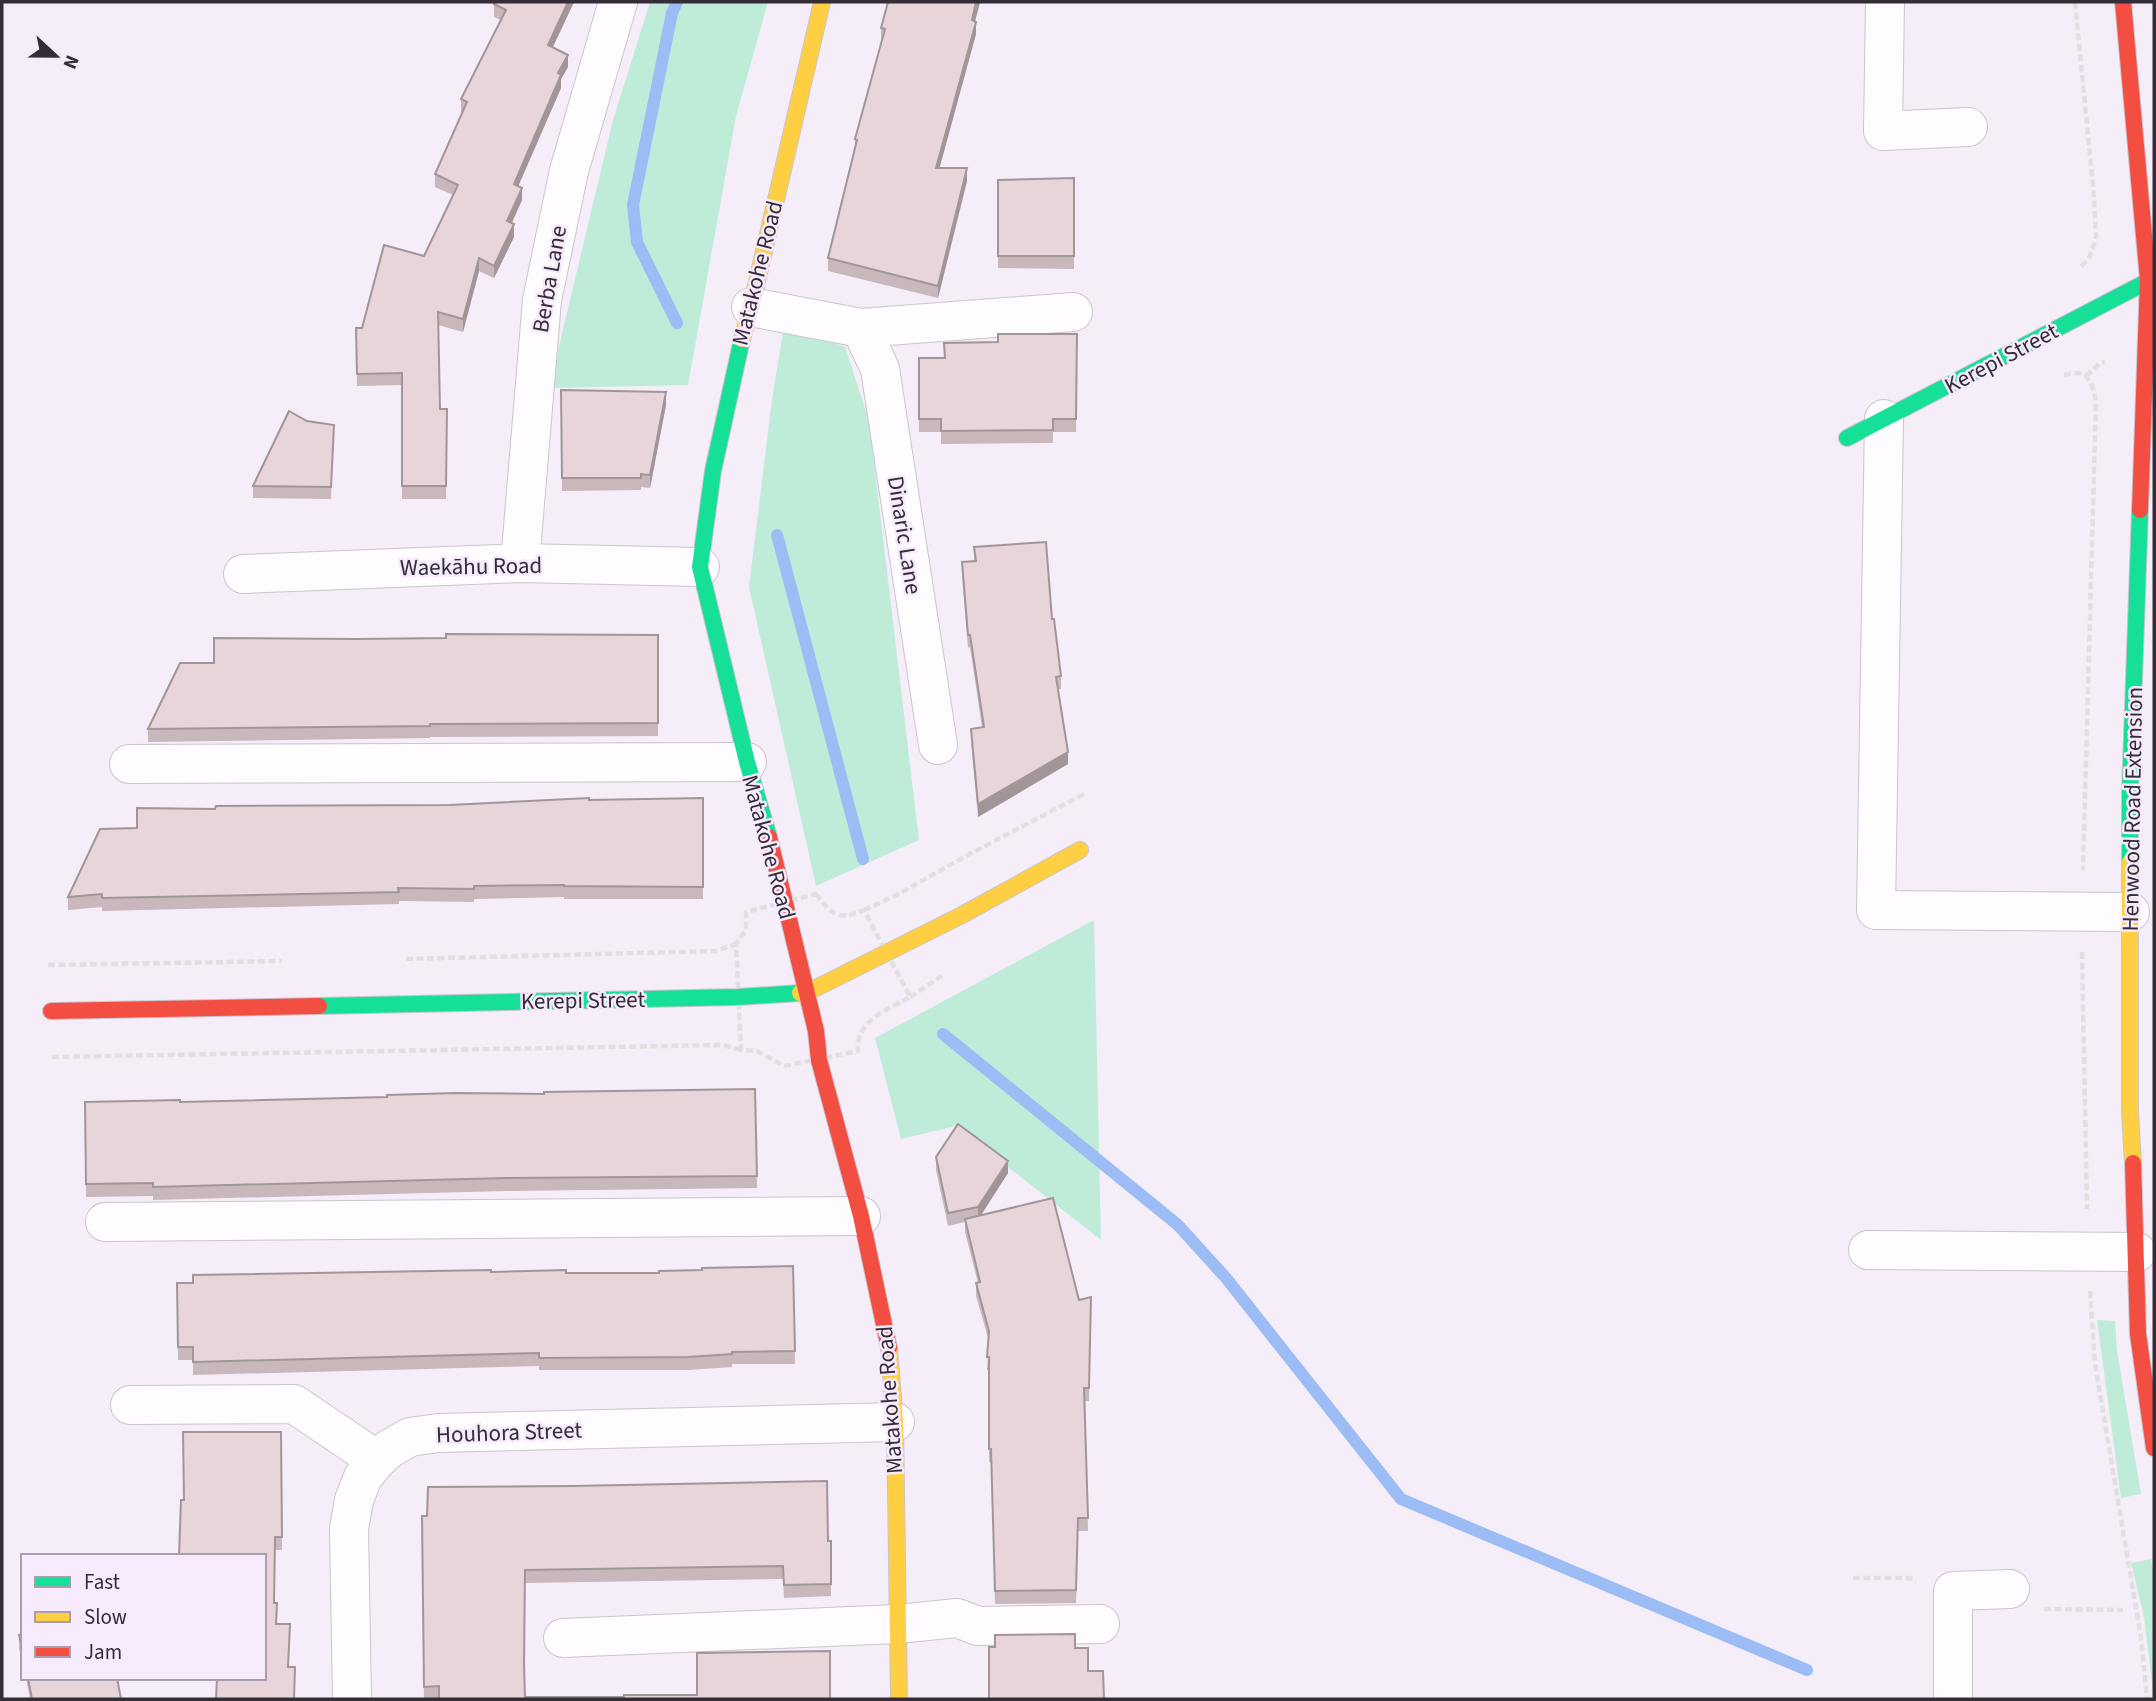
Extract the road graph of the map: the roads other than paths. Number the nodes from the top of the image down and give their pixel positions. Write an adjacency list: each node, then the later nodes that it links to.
1 (618, 2): 12 (street, Berba Lane)
2 (822, 2): 7 (street, Matakohe Road)
3 (1885, 2): 5 (street)
4 (2123, 2): 6 (street, Henwood Road Extension)
5 (1968, 127)
6 (2151, 279): 10 (street, Kerepi Street); 18 (street, Henwood Road Extension)
7 (751, 307): 9 (street); 13 (street, Matakohe Road)
8 (1073, 312): 9 (street)
9 (861, 328): 15 (street, Dinaric Lane)
10 (1884, 419): 11 (street, Kerepi Street); 20 (street)
11 (1847, 438)
12 (520, 563): 13 (street, Waekāhu Road); 14 (street, Waekāhu Road)
13 (700, 567): 16 (street, Matakohe Road)
14 (243, 574)
15 (938, 745)
16 (747, 762): 17 (street); 21 (street, Matakohe Road)
17 (129, 764)
18 (2142, 790): 20 (street, Henwood Road Extension)
19 (1080, 850): 21 (street, Kerepi Street)
20 (2130, 912): 25 (street, Henwood Road Extension)
21 (806, 993): 22 (street, Kerepi Street); 23 (street, Matakohe Road)
22 (51, 1011)
23 (861, 1216): 24 (street); 28 (street, Matakohe Road)
24 (105, 1222)
25 (2142, 1234): 26 (street); 29 (street, Henwood Road Extension)
26 (1868, 1250)
27 (130, 1405): 30 (street)
28 (895, 1422): 30 (street, Houhora Street); 32 (street, Matakohe Road)
29 (2154, 1448)
30 (377, 1460): 35 (street, Houhora Street)
31 (2010, 1589): 37 (street)
32 (898, 1624): 33 (street); 34 (street); 36 (street, Matakohe Road)
33 (1100, 1624)
34 (563, 1637)
35 (352, 1699)
36 (899, 1699)
37 (1953, 1699)

